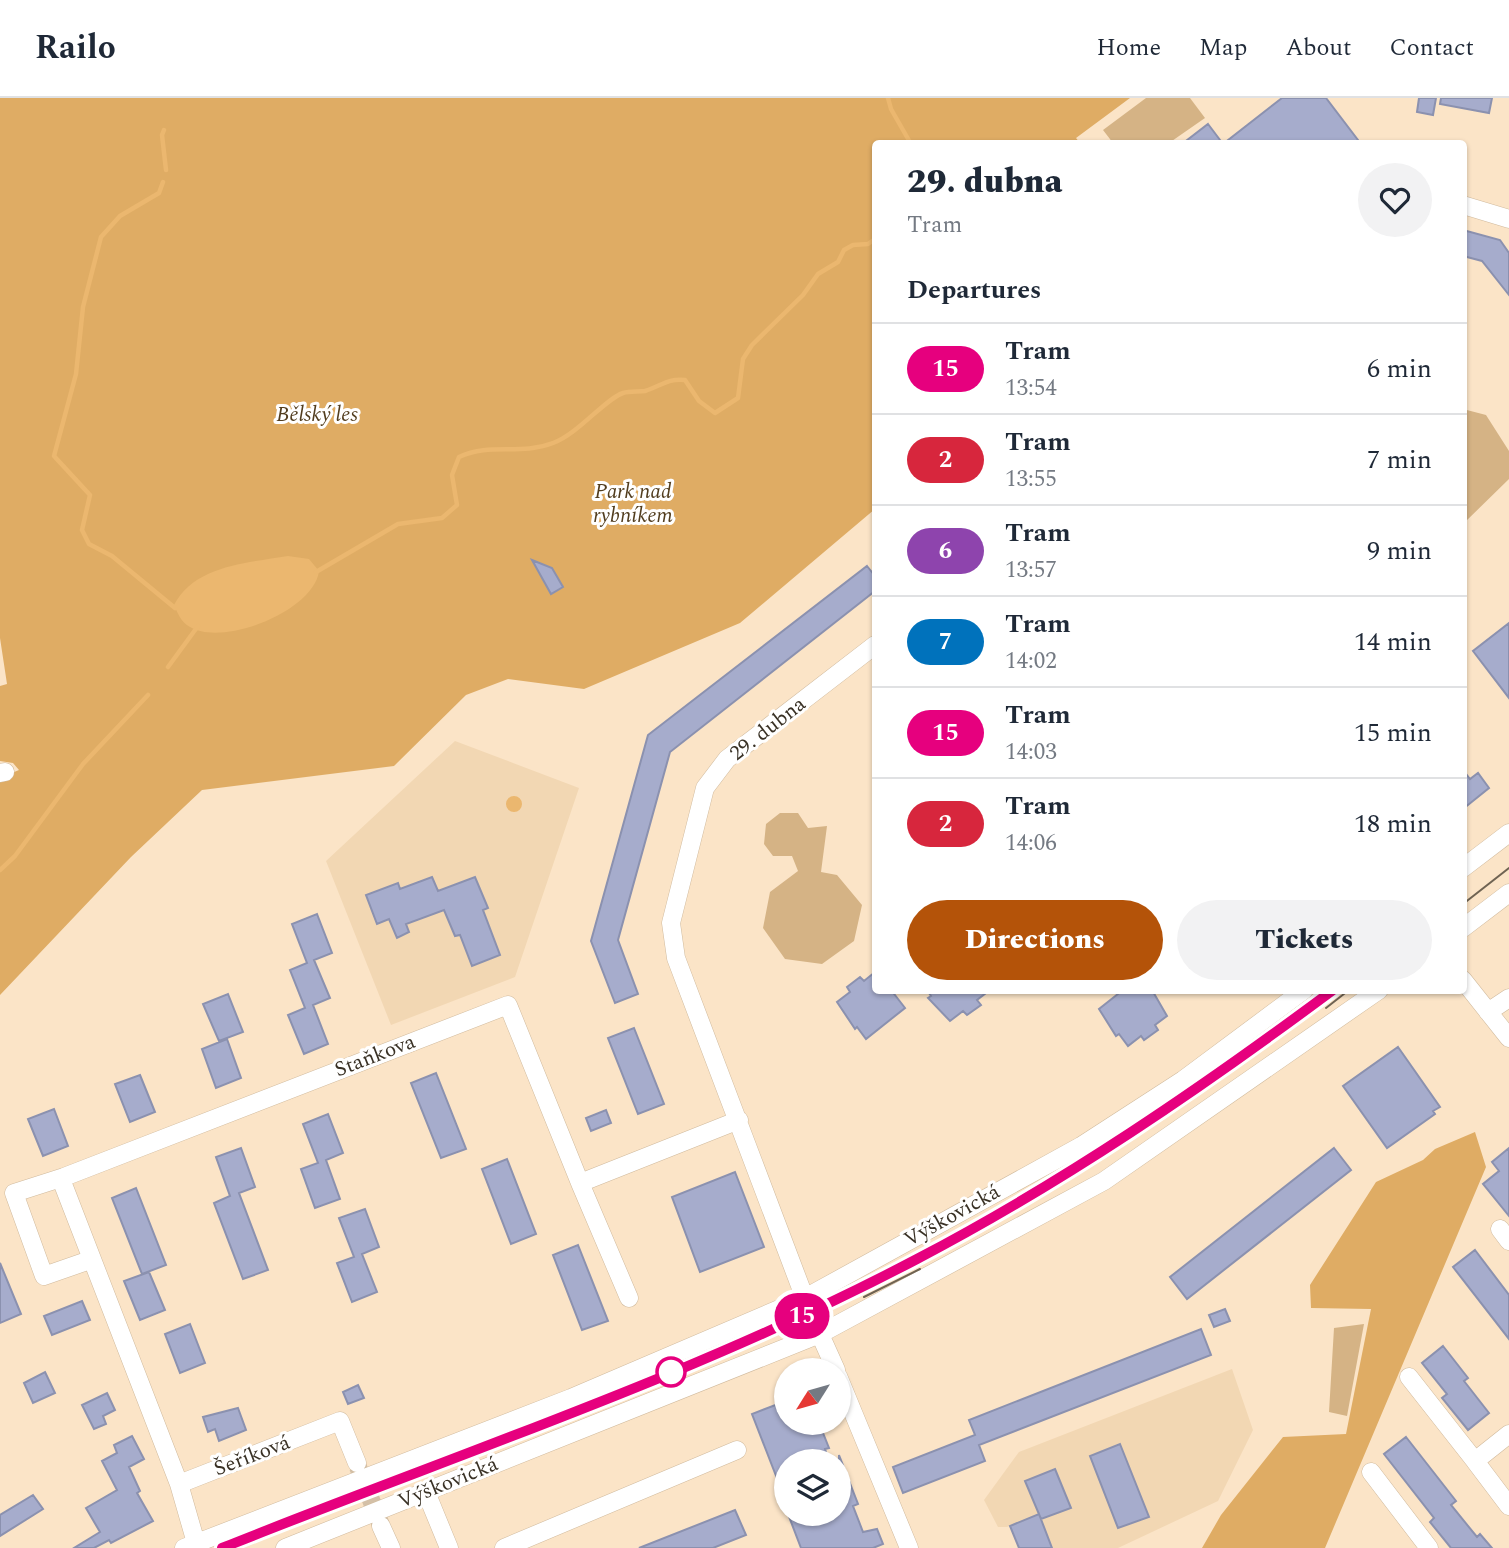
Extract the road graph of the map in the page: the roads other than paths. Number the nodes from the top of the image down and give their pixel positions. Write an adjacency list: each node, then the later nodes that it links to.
1 (1467, 206): 2 (street)
2 (1509, 219)
3 (872, 647): 14 (street, 29. dubna)
4 (1509, 833): 5 (street)
5 (1467, 866)
6 (1509, 893): 7 (street)
7 (1467, 925)
8 (1467, 985): 12 (street)
9 (1299, 994): 19 (street, Výškovická)
10 (1372, 994): 20 (street, Výškovická)
11 (1509, 998): 12 (street)
12 (1488, 1012): 13 (street)
13 (1509, 1038)
14 (739, 1120): 16 (street); 19 (street, 29. dubna)
15 (64, 1177): 16 (street, Staňkova); 17 (street); 17 (street, Staňkova)
16 (580, 1183): 18 (street, Staňkova)
17 (90, 1260): 29 (street)
18 (629, 1298)
19 (808, 1305): 20 (street, 29. dubna); 33 (street, Výškovická)
20 (820, 1334): 21 (street, 29. dubna); 30 (street, Výškovická)
21 (831, 1358)
22 (1409, 1377): 26 (street)
23 (851, 1407): 38 (street)
24 (1509, 1434): 26 (street)
25 (737, 1450): 37 (street)
26 (1475, 1461): 31 (street)
27 (357, 1464): 29 (street, Šeříková)
28 (1371, 1472): 39 (street)
29 (178, 1484): 33 (street)
30 (426, 1492): 34 (street, Výškovická); 36 (street)
31 (1509, 1506)
32 (381, 1526): 35 (street)
33 (190, 1546)
34 (285, 1548)
35 (391, 1548)
36 (449, 1548)
37 (503, 1548)
38 (909, 1548)
39 (1429, 1548)

